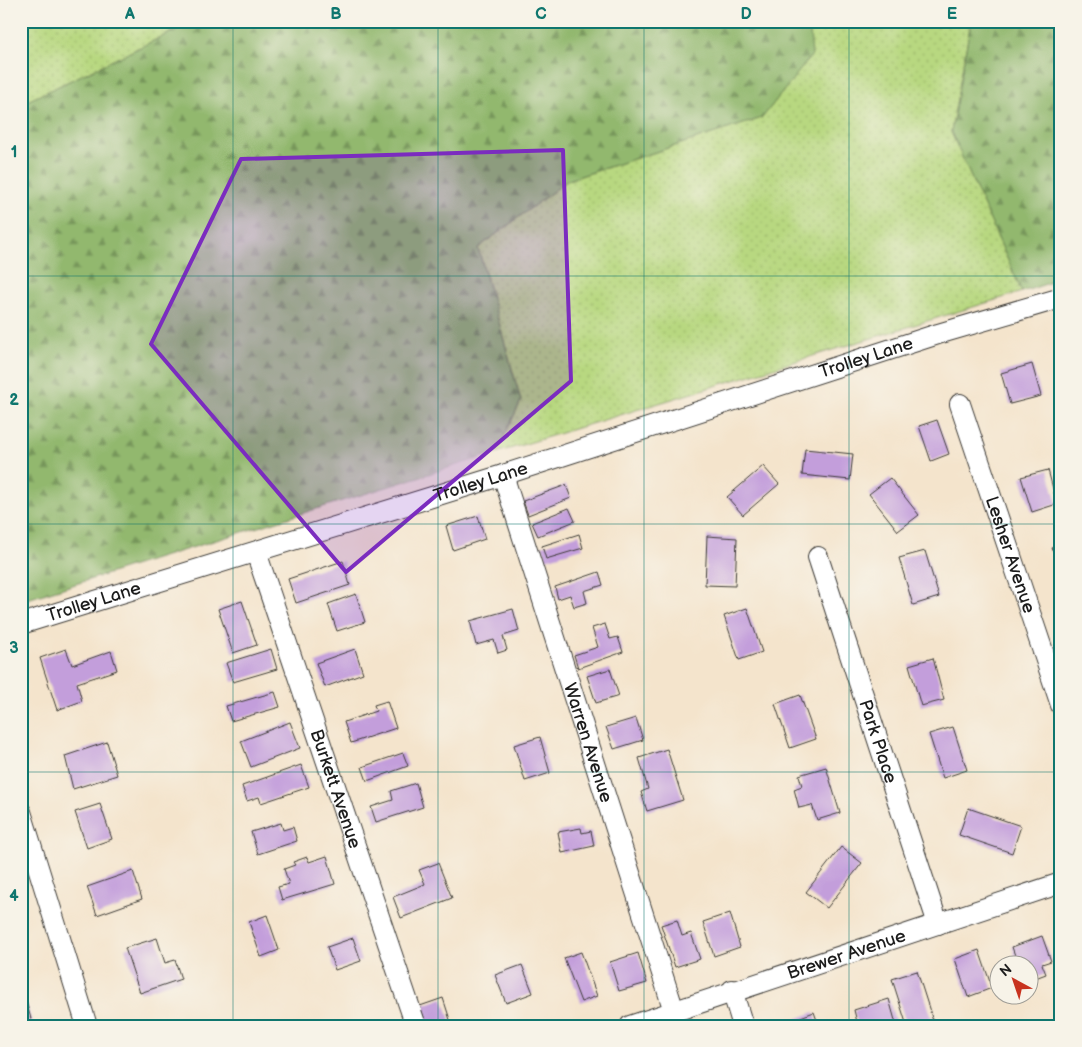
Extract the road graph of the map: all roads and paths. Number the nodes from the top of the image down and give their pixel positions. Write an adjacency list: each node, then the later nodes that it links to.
1 (1061, 298): 3 (street, Trolley Lane)
2 (960, 404): 7 (street, Lesher Avenue)
3 (503, 475): 4 (street, Trolley Lane); 12 (street, Warren Avenue)
4 (256, 552): 6 (street, Trolley Lane); 14 (street, Burkett Avenue)
5 (818, 557): 10 (street, Park Place)
6 (21, 624)
7 (1061, 705)
8 (21, 812): 13 (street)
9 (1061, 883): 10 (street, Brewer Avenue)
10 (938, 924): 11 (street, Brewer Avenue)
11 (732, 990): 12 (street, Brewer Avenue); 16 (street)
12 (674, 1012): 15 (street, Brewer Avenue)
13 (87, 1026)
14 (416, 1026)
15 (630, 1026)
16 (743, 1026)

